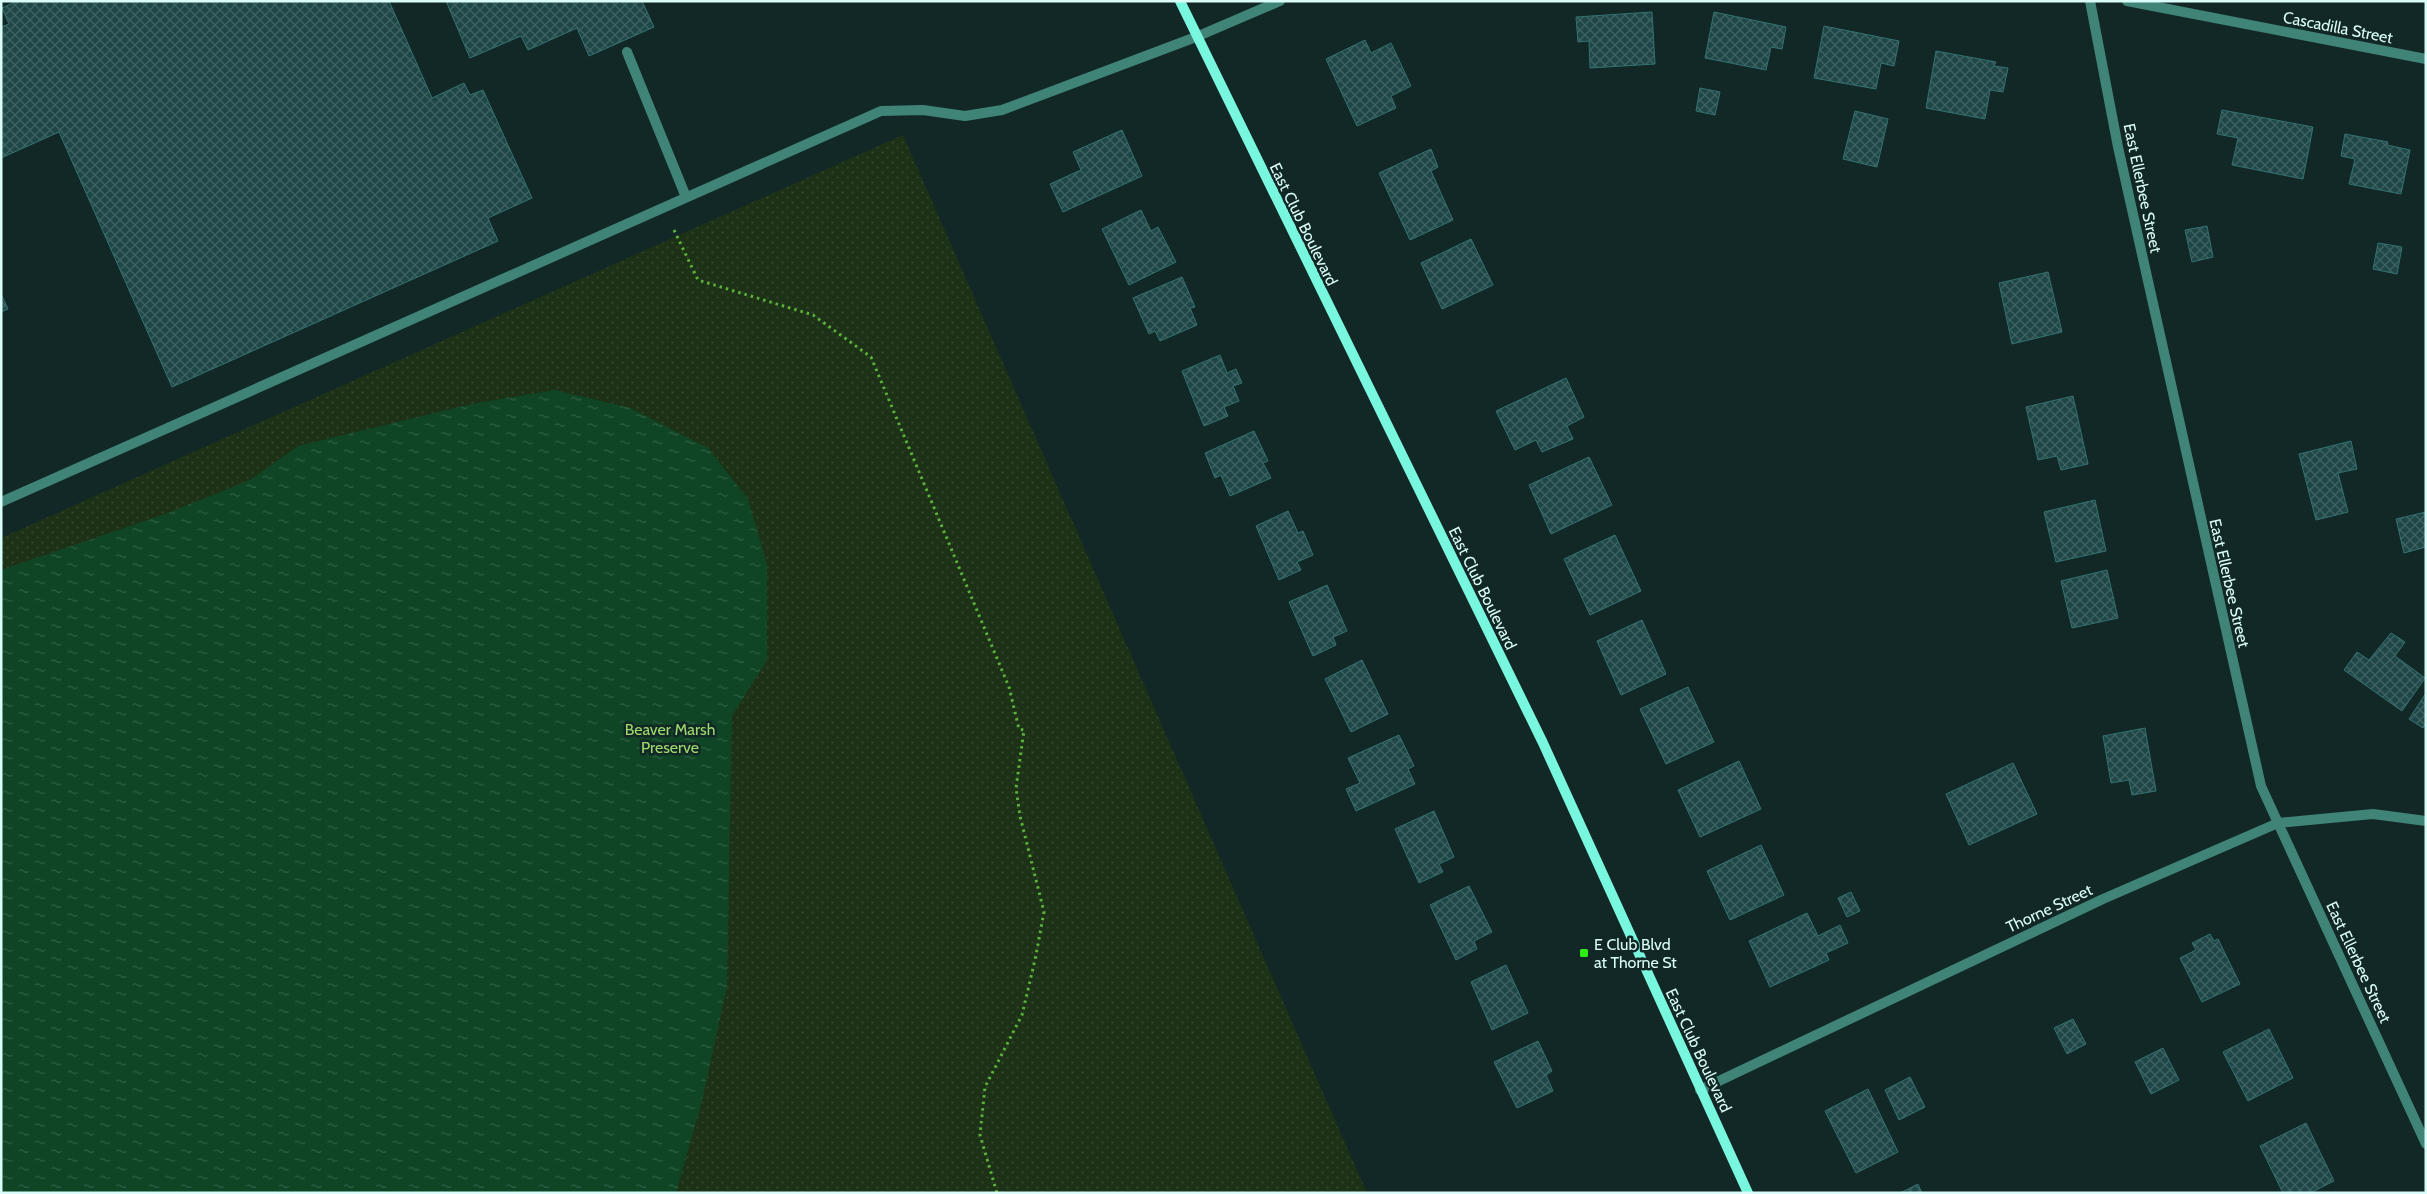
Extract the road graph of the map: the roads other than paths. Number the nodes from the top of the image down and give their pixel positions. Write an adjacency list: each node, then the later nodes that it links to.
1 (1180, 1): 5 (street, East Club Boulevard)
2 (1280, 1): 5 (street)
3 (2090, 1): 11 (street, East Ellerbee Street)
4 (2127, 1): 7 (street, Cascadilla Street)
5 (1196, 37): 8 (street); 12 (street, East Club Boulevard)
6 (627, 52): 8 (street)
7 (2426, 59)
8 (686, 197): 9 (street)
9 (1, 502)
10 (2426, 821): 11 (street, Thorne Street)
11 (2278, 823): 12 (street, Thorne Street); 13 (street, East Ellerbee Street)
12 (1700, 1090): 14 (street, East Club Boulevard)
13 (2426, 1144)
14 (1748, 1193)

